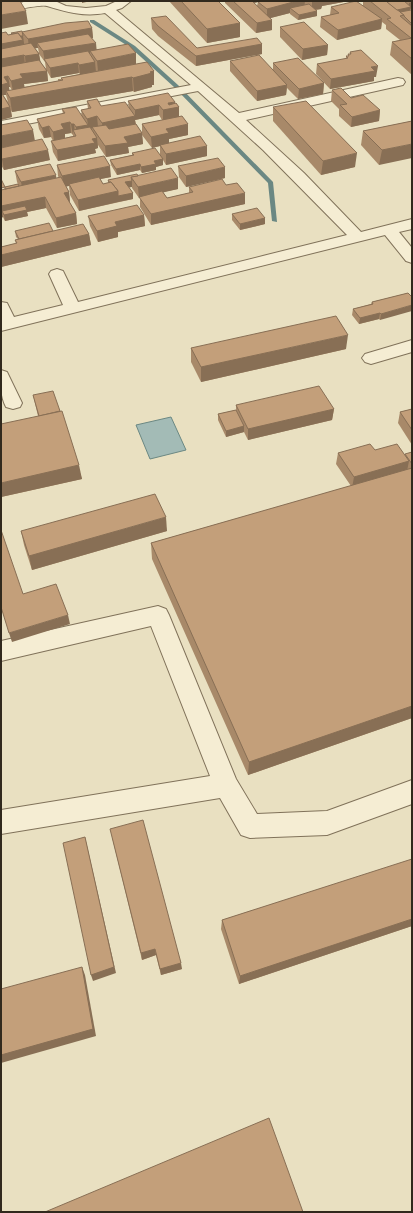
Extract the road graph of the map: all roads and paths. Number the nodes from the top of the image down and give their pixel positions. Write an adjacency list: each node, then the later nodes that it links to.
1 (125, 1): 4 (street)
2 (47, 2): 3 (street); 4 (street)
3 (1, 9)
4 (108, 10): 6 (street)
5 (398, 82): 7 (street)
6 (201, 87): 7 (street); 8 (street)
7 (237, 118): 11 (street)
8 (1, 125)
9 (412, 224): 10 (street)
10 (389, 230): 11 (street); 12 (street)
11 (357, 237): 15 (street)
12 (412, 258)
13 (56, 274): 15 (street)
14 (1, 307): 16 (street)
15 (73, 308): 16 (street)
16 (5, 325)
17 (412, 346): 18 (street)
18 (371, 358)
19 (1, 376): 20 (street)
20 (12, 403)
21 (1, 651): 22 (street)
22 (226, 785): 23 (street); 24 (street)
23 (412, 792)
24 (1, 822)

